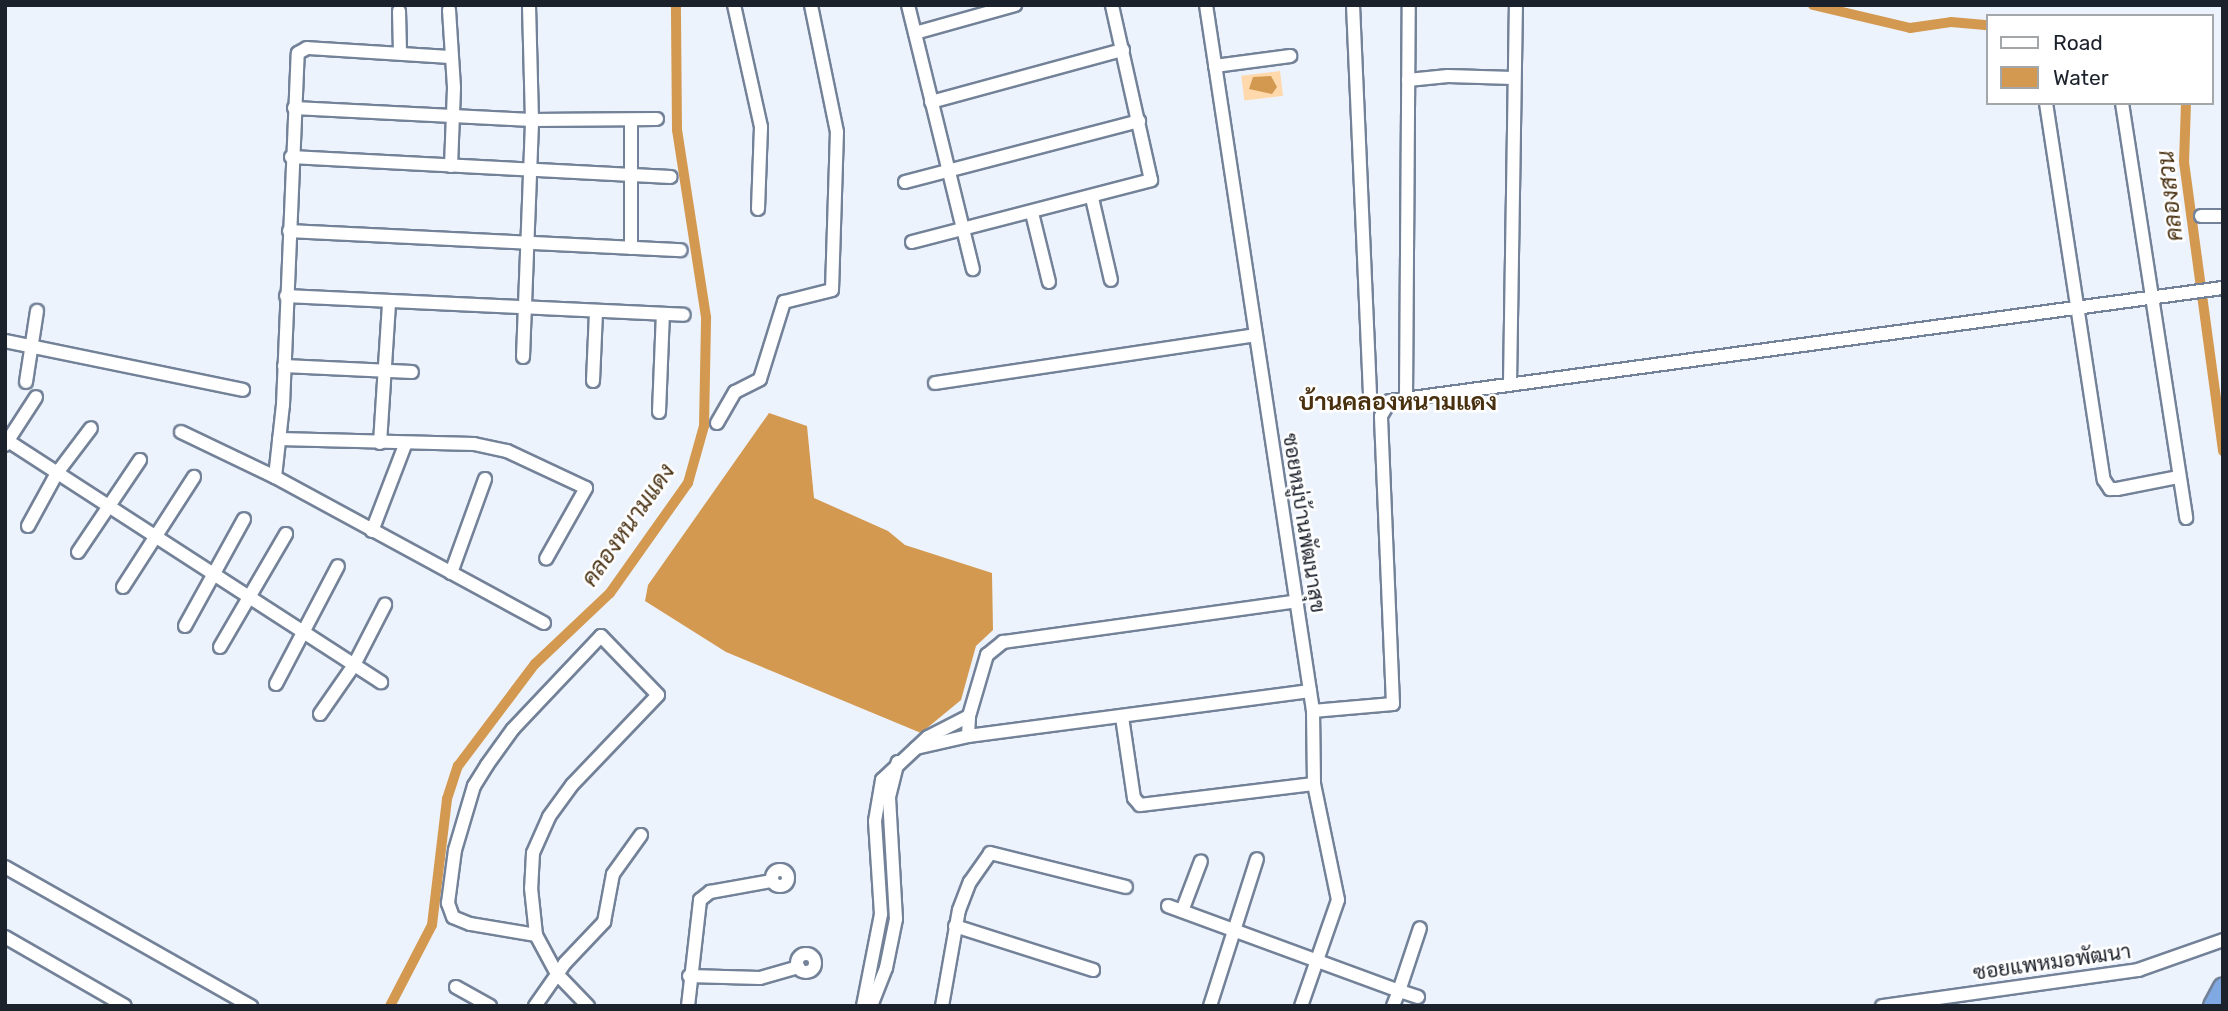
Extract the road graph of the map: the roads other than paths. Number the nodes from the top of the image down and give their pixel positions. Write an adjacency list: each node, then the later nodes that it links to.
1 (529, 5): 27 (street)
2 (734, 5): 38 (street)
3 (811, 5): 77 (street)
4 (908, 5): 13 (street)
5 (1015, 5): 13 (street)
6 (1112, 5): 14 (street)
7 (1207, 5): 18 (street, ซอยหมู่บ้านพัฒนาสุข)
8 (1353, 5): 75 (street)
9 (1409, 5): 20 (street)
10 (1516, 5): 19 (street)
11 (449, 10): 17 (street)
12 (399, 11): 15 (street)
13 (915, 33): 21 (street)
14 (1123, 50): 21 (street); 29 (street)
15 (400, 53): 17 (street); 24 (street)
16 (1290, 56): 18 (street)
17 (452, 57): 25 (street)
18 (1216, 66): 61 (street, ซอยหมู่บ้านพัฒนาสุข)
19 (1513, 78): 20 (street); 71 (street)
20 (1408, 80): 74 (street)
21 (932, 102): 33 (street)
22 (2046, 105): 55 (street)
23 (2122, 105): 53 (street)
24 (294, 108): 25 (street); 30 (street)
25 (452, 116): 27 (street); 31 (street)
26 (657, 119): 28 (street)
27 (532, 120): 28 (street); 32 (street)
28 (631, 120): 34 (street)
29 (1139, 121): 33 (street); 37 (street)
30 (291, 157): 31 (street); 43 (street)
31 (451, 166): 32 (street)
32 (531, 170): 34 (street); 45 (street)
33 (949, 171): 36 (street); 42 (street)
34 (632, 175): 35 (street); 46 (street)
35 (670, 177)
36 (905, 182)
37 (1093, 198): 39 (street); 49 (street)
38 (758, 209)
39 (1032, 213): 42 (street); 50 (street)
40 (2201, 216): 41 (street)
41 (2223, 216)
42 (962, 230): 44 (street); 48 (street)
43 (289, 231): 45 (street); 52 (street)
44 (912, 242)
45 (529, 244): 46 (street); 56 (street)
46 (631, 248): 47 (street)
47 (681, 250)
48 (973, 269)
49 (1111, 281)
50 (1049, 282)
51 (2217, 288): 53 (street)
52 (286, 296): 54 (street); 65 (street)
53 (2149, 296): 55 (street); 88 (street)
54 (389, 302): 56 (street); 66 (street)
55 (2077, 306): 71 (street); 88 (street)
56 (525, 308): 58 (street); 64 (street)
57 (37, 311): 63 (street)
58 (596, 312): 59 (street); 68 (street)
59 (663, 314): 60 (street); 76 (street)
60 (684, 315)
61 (1255, 335): 70 (street); 104 (street, ซอยหมู่บ้านพัฒนาสุข)
62 (5, 341): 63 (street)
63 (33, 346): 69 (street); 72 (street)
64 (523, 357)
65 (284, 366): 66 (street); 80 (street)
66 (384, 370): 67 (street); 82 (street)
67 (412, 373)
68 (593, 381)
69 (26, 382)
70 (935, 383)
71 (1510, 383): 74 (street)
72 (243, 390)
73 (36, 397): 81 (street)
74 (1406, 397): 114 (street)
75 (1370, 401)
76 (659, 412)
77 (717, 423)
78 (91, 428): 85 (street)
79 (181, 432): 87 (street)
80 (279, 439): 82 (street); 87 (street)
81 (6, 441): 85 (street)
82 (380, 443): 83 (street)
83 (405, 445): 94 (street); 98 (street)
84 (140, 460): 90 (street)
85 (58, 473): 90 (street); 93 (street)
86 (194, 477): 96 (street)
87 (275, 477): 94 (street)
88 (2179, 477): 91 (street)
89 (485, 479): 100 (street)
90 (108, 505): 96 (street); 97 (street)
91 (2186, 518)
92 (244, 519): 101 (street)
93 (28, 526)
94 (372, 531): 100 (street)
95 (286, 534): 103 (street)
96 (155, 536): 101 (street); 102 (street)
97 (78, 552)
98 (546, 559)
99 (338, 566): 108 (street)
100 (451, 573): 106 (street)
101 (216, 575): 103 (street); 107 (street)
102 (123, 587)
103 (248, 596): 108 (street); 109 (street)
104 (1297, 601): 113 (street, ซอยหมู่บ้านพัฒนาสุข); 116 (street)
105 (385, 605): 110 (street)
106 (544, 623)
107 (185, 626)
108 (304, 632): 110 (street); 112 (street)
109 (220, 647)
110 (355, 664): 111 (street); 115 (street)
111 (381, 681)
112 (276, 684)
113 (1310, 691): 114 (street, ซอยหมู่บ้านพัฒนาสุข); 117 (street)
114 (1313, 711): 120 (street, ซอยหมู่บ้านพัฒนาสุข)
115 (320, 714)
116 (969, 716): 118 (street); 119 (street)
117 (1122, 717): 118 (street); 120 (street)
118 (968, 736): 119 (street)
119 (916, 748): 144 (street)
120 (1314, 784): 135 (street, ซอยหมู่บ้านพัฒนาสุข)
121 (641, 835): 138 (street)
122 (1257, 859): 131 (street)
123 (1201, 861): 128 (street)
124 (5, 867): 146 (street)
125 (772, 881): 139 (street)
126 (1126, 887): 129 (street)
127 (1168, 905): 128 (street)
128 (1182, 911): 131 (street)
129 (955, 926): 137 (street); 151 (street)
130 (1420, 928): 142 (street)
131 (1234, 929): 135 (street); 152 (street)
132 (536, 935): 132 (street); 138 (street)
133 (5, 937): 145 (street)
134 (2223, 940): 155 (street, ซอยแพหมอพัฒนา)
135 (1317, 961): 142 (street); 153 (street, ซอยหมู่บ้านพัฒนาสุข)
136 (798, 967): 139 (street)
137 (1093, 970)
138 (557, 974): 148 (street); 149 (street)
139 (689, 976): 150 (street)
140 (456, 987): 147 (street)
141 (2223, 987): 156 (highway)
142 (1399, 991): 143 (street); 154 (street)
143 (1418, 997)
144 (866, 1004)
145 (125, 1006)
146 (251, 1006)
147 (490, 1006)
148 (535, 1006)
149 (588, 1006)
150 (688, 1006)
151 (942, 1006)
152 (1210, 1006)
153 (1301, 1006)
154 (1393, 1006)
155 (1882, 1006)
156 (2213, 1006)

